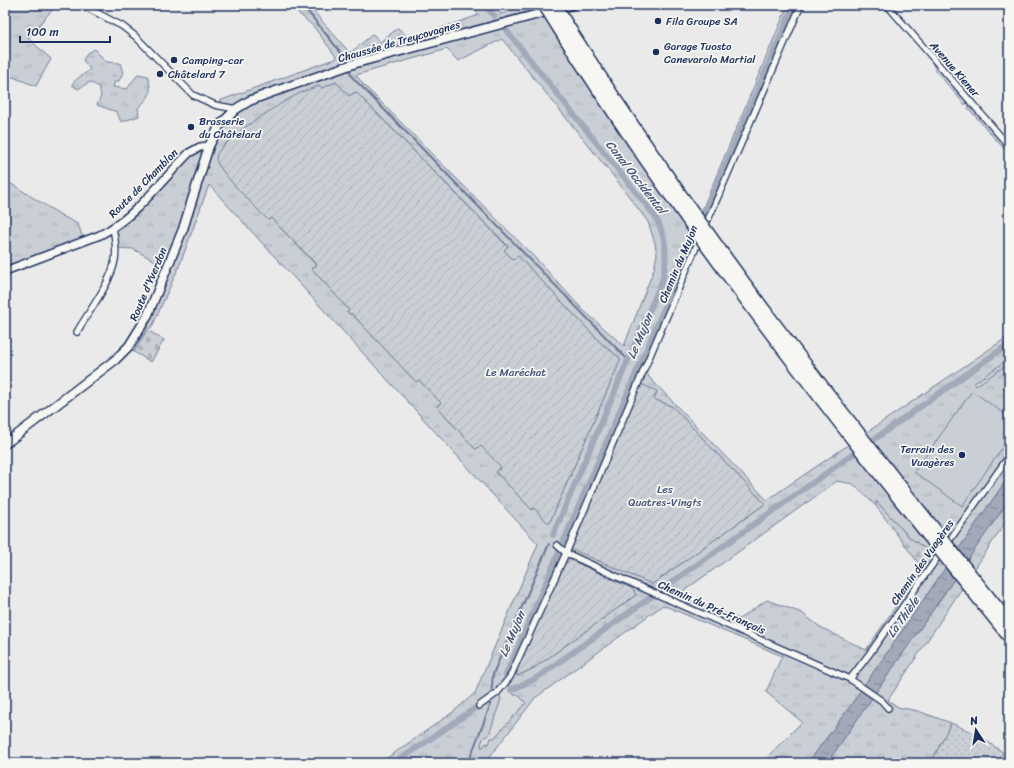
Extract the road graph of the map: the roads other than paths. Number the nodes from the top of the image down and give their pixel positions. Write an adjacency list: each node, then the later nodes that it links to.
1 (82, 5): 7 (street)
2 (544, 5): 18 (highway, bridge)
3 (555, 5): 17 (highway, bridge)
4 (572, 5): 7 (main road, Chaussée de Treycovagnes)
5 (801, 5): 16 (street, Chemin du Mujon)
6 (887, 5): 9 (street, Avenue Kiener)
7 (236, 109): 8 (main road)
8 (209, 146): 10 (street, Route de Chamblon); 13 (main road, Route d'Yverdon)
9 (1009, 146)
10 (114, 228): 11 (street, Route de Chamblon); 12 (street)
11 (5, 271)
12 (77, 332)
13 (5, 444)
14 (1009, 456): 19 (street, Chemin des Vuagères)
15 (556, 545): 16 (street, Chemin du Pré-Français)
16 (566, 553): 19 (street, Chemin du Pré-Français); 20 (street, Chemin du Mujon)
17 (1009, 622)
18 (1009, 637)
19 (852, 680): 21 (street, Chemin du Pré-Français)
20 (479, 706)
21 (888, 708)

